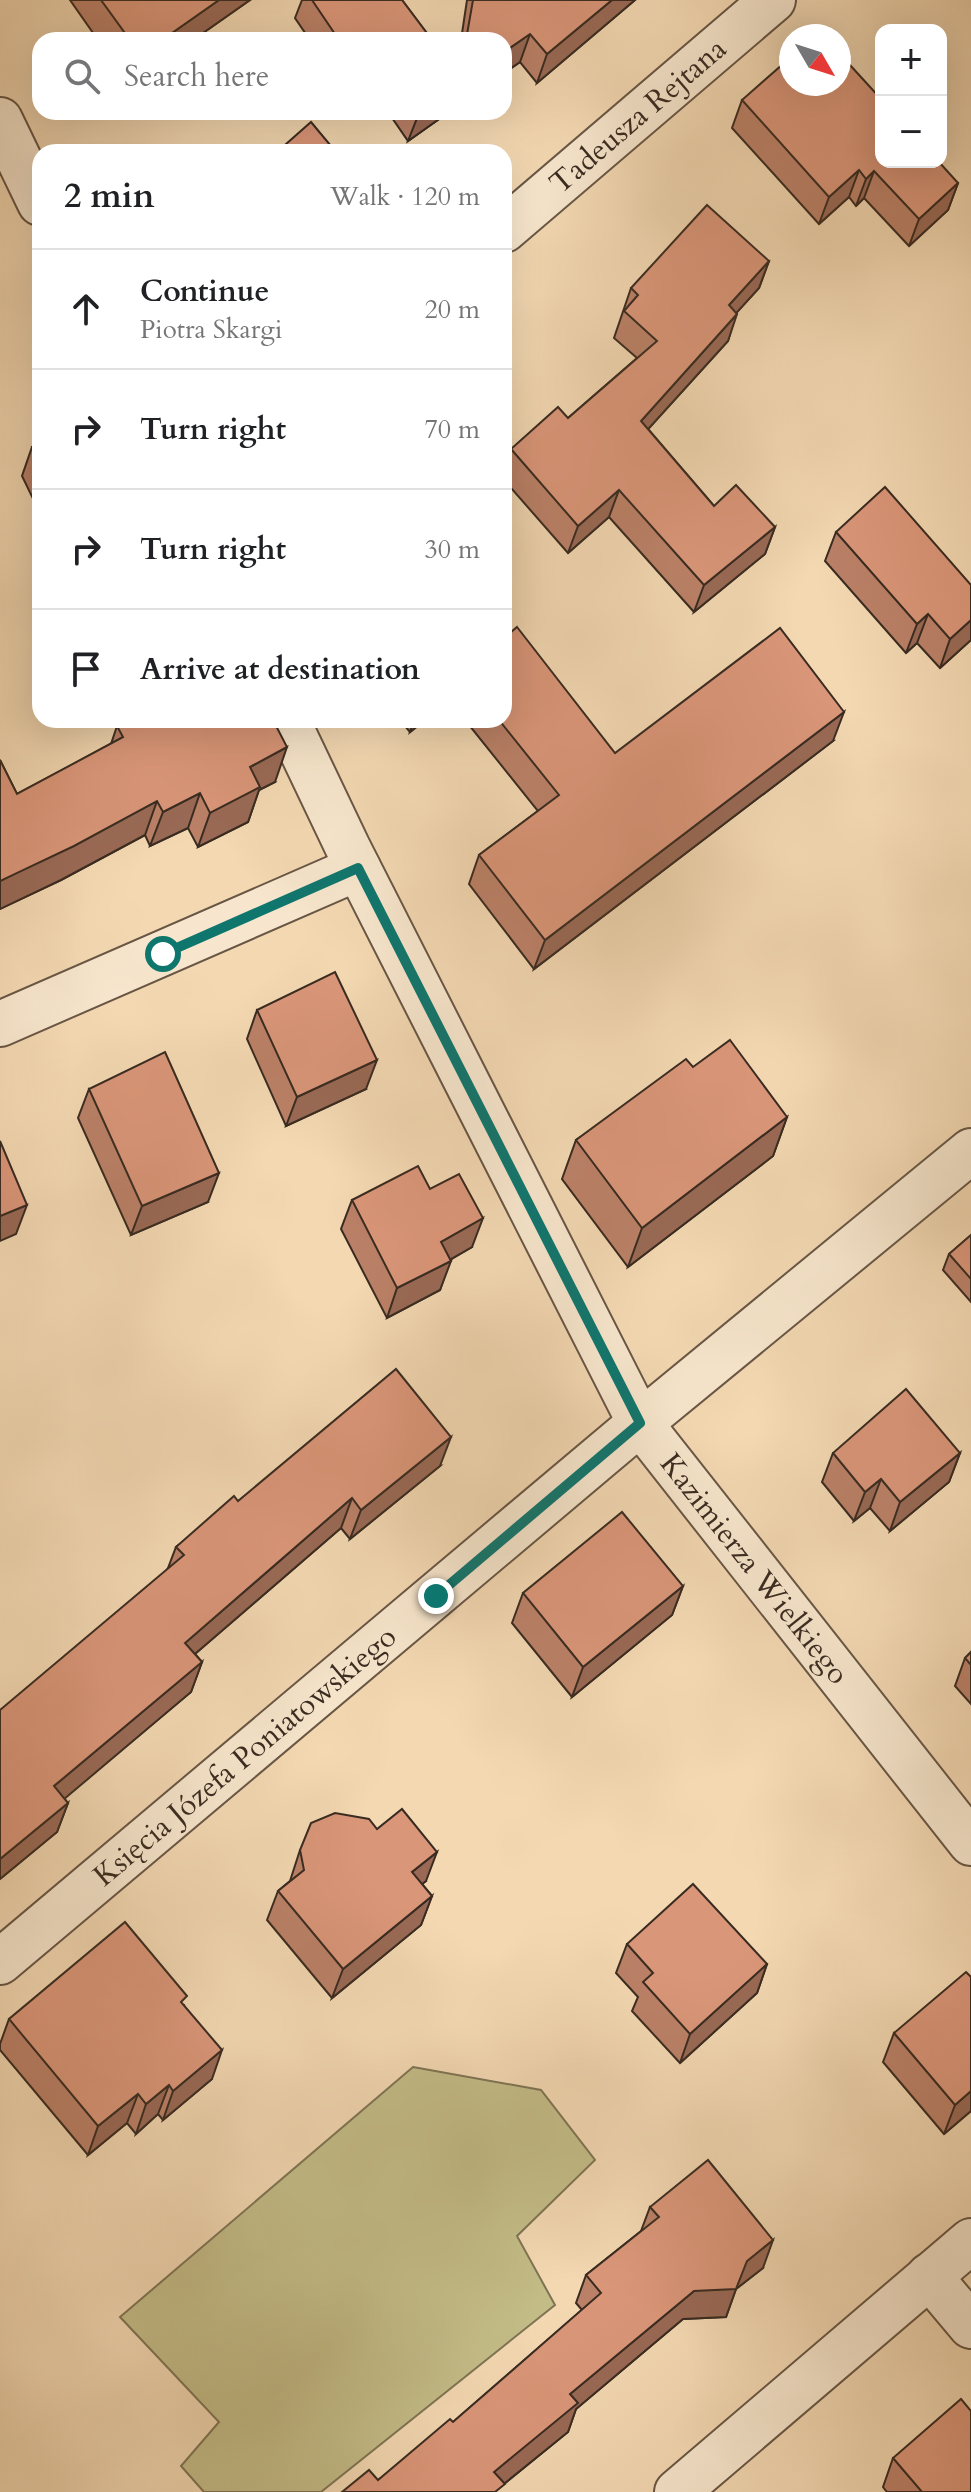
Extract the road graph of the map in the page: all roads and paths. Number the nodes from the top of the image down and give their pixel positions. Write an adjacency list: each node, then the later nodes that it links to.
1 (773, 0): 4 (street, Tadeusza Rejtana)
2 (0, 120): 3 (street)
3 (32, 186)
4 (512, 223)
5 (291, 728): 6 (street, Kazimierza Wielkiego)
6 (358, 868): 7 (street); 9 (street, Kazimierza Wielkiego)
7 (0, 1024)
8 (971, 1151): 9 (street, Księcia Józefa Poniatowskiego)
9 (640, 1423): 10 (street, Kazimierza Wielkiego); 11 (street, Księcia Józefa Poniatowskiego)
10 (971, 1843)
11 (0, 1962)
12 (971, 2241): 13 (street)
13 (929, 2276): 14 (street); 15 (street)
14 (971, 2326)
15 (677, 2492)

